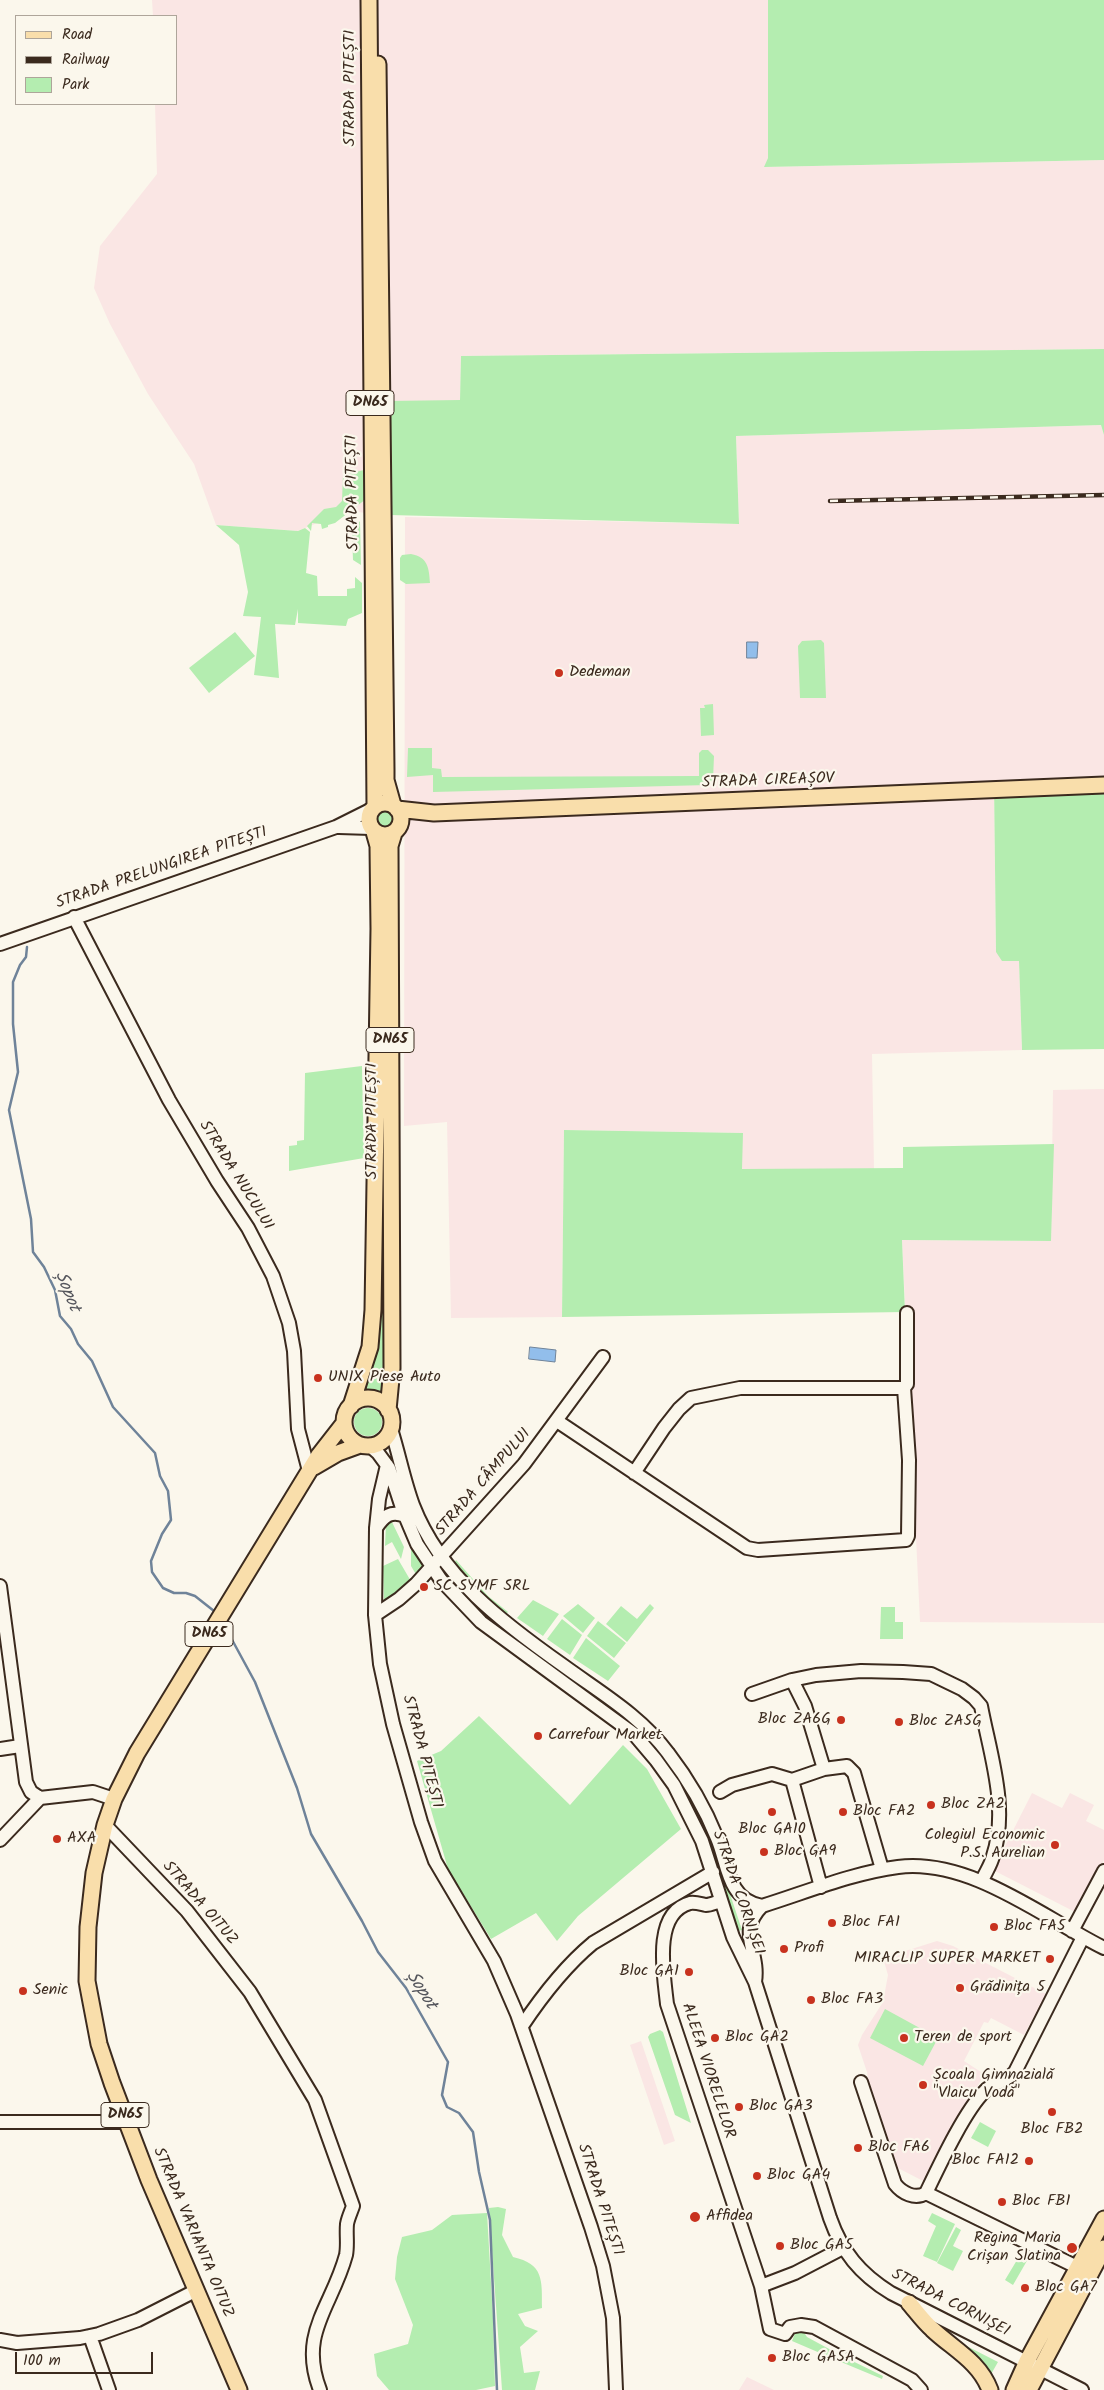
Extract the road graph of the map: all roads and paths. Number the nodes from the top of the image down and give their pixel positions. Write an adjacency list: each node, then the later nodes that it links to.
1 (369, 0): 5 (main road, STRADA PITEȘTI / DN65)
2 (378, 0): 4 (main road, STRADA PITEȘTI / DN65)
3 (1104, 785): 6 (main road, STRADA CIREAȘOV)
4 (395, 807): 5 (main road); 6 (main road, STRADA CIREAȘOV); 9 (main road, STRADA PITEȘTI / DN65)
5 (373, 808): 7 (street, STRADA PRELUNGIREA PITEȘTI); 8 (main road, STRADA PITEȘTI / DN65)
6 (434, 813): 9 (main road, STRADA CIREAȘOV)
7 (336, 827): 8 (street, STRADA PRELUNGIREA PITEȘTI); 10 (street, STRADA PRELUNGIREA PITEȘTI)
8 (372, 830): 9 (main road); 12 (main road, STRADA PITEȘTI / DN65)
9 (397, 830): 12 (main road, STRADA PITEȘTI / DN65)
10 (74, 917): 11 (street, STRADA PRELUNGIREA PITEȘTI); 23 (street, STRADA NUCULUI)
11 (0, 944)
12 (384, 1047): 16 (main road, STRADA PITEȘTI / DN65); 17 (main road, STRADA PITEȘTI / DN65)
13 (907, 1313): 15 (street)
14 (603, 1357): 18 (street, STRADA CÂMPULUI)
15 (904, 1388): 24 (street); 24 (street)
16 (351, 1406): 17 (main road); 19 (main road)
17 (388, 1410): 20 (main road)
18 (557, 1421): 24 (street); 27 (street, STRADA CÂMPULUI)
19 (344, 1423): 21 (main road); 23 (main road, DN65)
20 (391, 1428): 21 (main road); 27 (street, STRADA CORNIȘEI)
21 (365, 1445): 22 (street, STRADA CORNIȘEI); 23 (main road, DN65)
22 (387, 1464): 25 (street, STRADA CORNIȘEI); 26 (street, STRADA PITEȘTI)
23 (309, 1471): 41 (main road, DN65)
24 (634, 1472)
25 (405, 1516): 26 (street); 28 (street, STRADA CORNIȘEI)
26 (376, 1528): 30 (street, STRADA PITEȘTI)
27 (442, 1556): 28 (street, STRADA CÂMPULUI); 35 (street, STRADA CORNIȘEI)
28 (432, 1568): 30 (street, STRADA CÂMPULUI); 37 (street, STRADA CORNIȘEI)
29 (0, 1586): 33 (street)
30 (375, 1615): 56 (street, STRADA PITEȘTI)
31 (792, 1680): 32 (street); 36 (street); 49 (street)
32 (752, 1694)
33 (20, 1746): 34 (street); 40 (street)
34 (0, 1749)
35 (677, 1765): 37 (street); 42 (street, STRADA CORNIȘEI)
36 (824, 1769): 38 (street); 46 (street)
37 (665, 1773): 43 (street, STRADA CORNIȘEI)
38 (792, 1780): 39 (street); 50 (street)
39 (720, 1792)
40 (40, 1798): 41 (street); 45 (street)
41 (114, 1798): 44 (main road, DN65)
42 (708, 1818): 43 (street); 52 (street, STRADA CORNIȘEI)
43 (694, 1823): 48 (street, STRADA CORNIȘEI)
44 (105, 1825): 59 (main road, STRADA VARIANTA OITUZ / DN65); 74 (street, STRADA OITUZ)
45 (0, 1840)
46 (882, 1869): 49 (street); 50 (street)
47 (1104, 1871): 53 (street)
48 (713, 1872): 51 (street, STRADA CORNIȘEI); 56 (street)
49 (982, 1881): 53 (street)
50 (821, 1887): 52 (street)
51 (721, 1901): 55 (street, STRADA CORNIȘEI); 65 (street, ALEEA VIORELELOR)
52 (762, 1906): 55 (street)
53 (1078, 1934): 54 (street); 60 (street)
54 (1104, 1948)
55 (755, 1982): 62 (street, STRADA CORNIȘEI)
56 (522, 2026): 75 (street, STRADA PITEȘTI)
57 (861, 2082): 60 (street)
58 (0, 2122): 59 (street)
59 (127, 2122): 66 (main road, STRADA VARIANTA OITUZ / DN65)
60 (926, 2193): 64 (street)
61 (1104, 2219): 64 (main road)
62 (843, 2248): 65 (street); 67 (street, STRADA CORNIȘEI)
63 (1104, 2248): 64 (main road)
64 (1084, 2271): 70 (main road); 71 (main road)
65 (761, 2286): 76 (street, ALEEA VIORELELOR)
66 (197, 2290): 68 (street); 73 (main road, STRADA VARIANTA OITUZ / DN65)
67 (909, 2303): 70 (street, STRADA CORNIȘEI); 77 (main road)
68 (90, 2336): 69 (street); 72 (street)
69 (0, 2340)
70 (1027, 2362): 71 (street, STRADA CORNIȘEI); 78 (main road)
71 (1042, 2369): 79 (main road); 80 (street, STRADA CORNIȘEI)
72 (109, 2390)
73 (239, 2390)
74 (320, 2390)
75 (616, 2390)
76 (921, 2390)
77 (990, 2390)
78 (1014, 2390)
79 (1029, 2390)
80 (1082, 2390)

